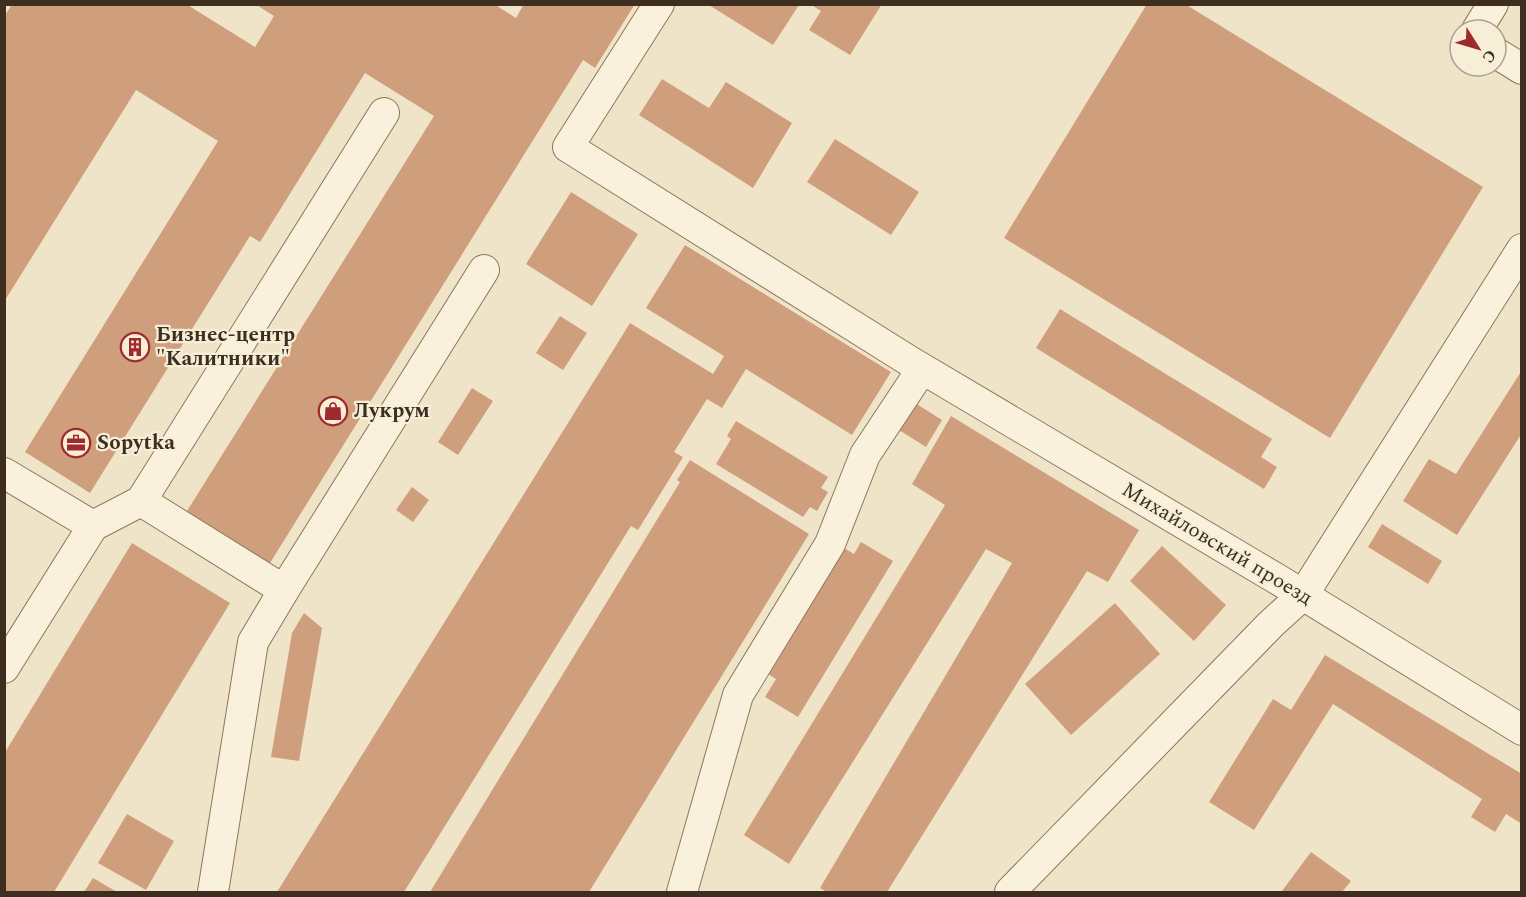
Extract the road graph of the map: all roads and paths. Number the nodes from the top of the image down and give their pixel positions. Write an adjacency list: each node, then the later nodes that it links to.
1 (659, 4): 9 (street, Михайловский проезд)
2 (1493, 4): 3 (street)
3 (1484, 18)
4 (1508, 61): 5 (street)
5 (1521, 69)
6 (384, 113): 11 (street)
7 (1521, 249): 14 (street)
8 (484, 270): 13 (street)
9 (917, 366): 14 (street, Михайловский проезд); 18 (street)
10 (4, 473): 12 (street)
11 (141, 501): 12 (street); 13 (street)
12 (93, 526): 15 (street)
13 (284, 590): 17 (street)
14 (1303, 595): 16 (street, Михайловский проезд); 19 (street)
15 (4, 668)
16 (1521, 730)
17 (213, 892)
18 (682, 892)
19 (1010, 892)

